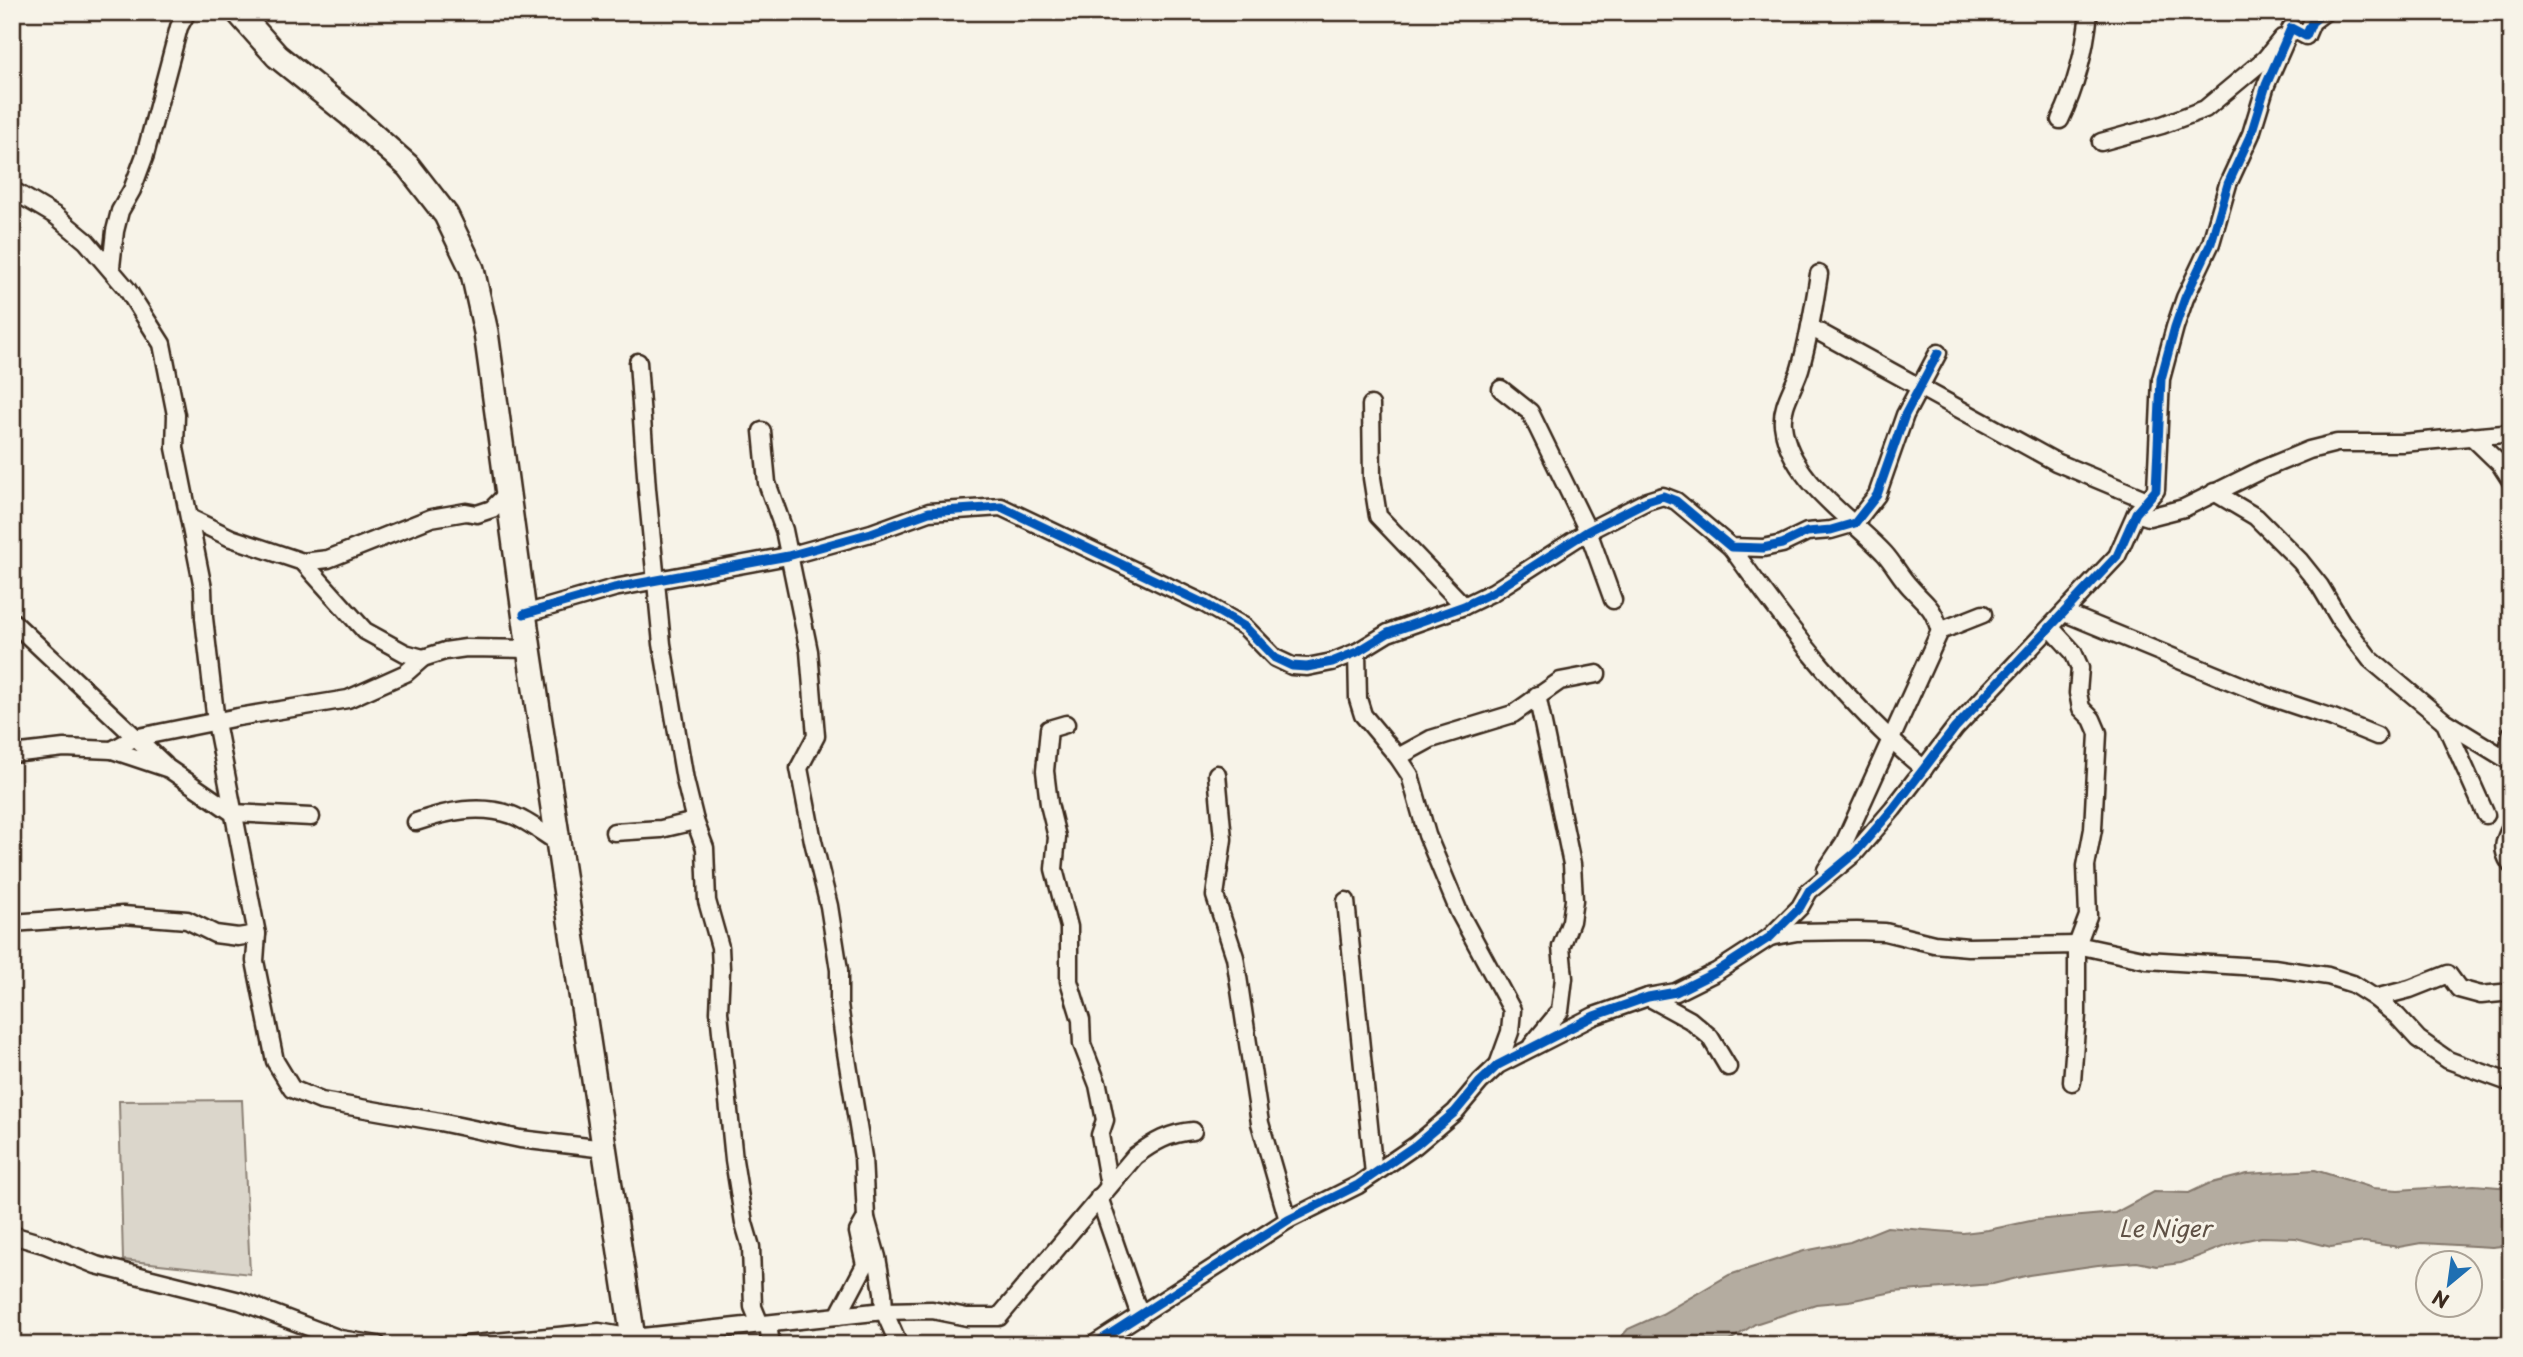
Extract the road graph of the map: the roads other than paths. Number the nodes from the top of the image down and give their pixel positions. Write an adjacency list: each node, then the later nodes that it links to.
1 (187, 12): 9 (street)
2 (237, 12): 22 (highway)
3 (2089, 12): 6 (street)
4 (2317, 15): 5 (street)
5 (2291, 28): 7 (street); 23 (street)
6 (2060, 120)
7 (2101, 142)
8 (12, 190): 9 (street)
9 (111, 267): 25 (street)
10 (1819, 274): 11 (street)
11 (1810, 327): 14 (street); 26 (street)
12 (1938, 352): 14 (street)
13 (638, 362): 31 (street)
14 (1919, 388): 23 (street); 26 (street)
15 (1501, 389): 27 (street)
16 (1371, 405): 33 (street)
17 (762, 431): 29 (street)
18 (2511, 432): 19 (street)
19 (2471, 436): 20 (street); 21 (street)
20 (2511, 481)
21 (2214, 492): 24 (street); 45 (street)
22 (508, 493): 30 (street); 35 (highway)
23 (2147, 500): 24 (street)
24 (2136, 513): 34 (street)
25 (190, 519): 30 (street); 46 (street)
26 (1855, 523): 28 (street); 39 (street)
27 (1588, 531): 28 (street); 32 (street); 33 (street)
28 (1731, 547): 51 (street)
29 (788, 556): 31 (street); 41 (street); 86 (street)
30 (303, 562): 42 (street)
31 (656, 582): 35 (street); 62 (street)
32 (1613, 600)
33 (1464, 606): 41 (street)
34 (2064, 612): 38 (street); 49 (street)
35 (524, 614): 40 (highway)
36 (1983, 614): 39 (street)
37 (12, 621): 50 (street)
38 (2050, 628): 57 (street); 73 (street)
39 (1940, 631): 51 (street)
40 (529, 649): 42 (street); 66 (highway)
41 (1357, 652): 54 (street)
42 (423, 658): 46 (street)
43 (1597, 674): 44 (street)
44 (1537, 695): 54 (street); 77 (street)
45 (2444, 721): 55 (street); 60 (street)
46 (216, 722): 50 (street); 59 (street)
47 (1066, 724): 85 (street)
48 (2511, 734): 55 (street)
49 (2377, 736)
50 (134, 738): 52 (street); 56 (street)
51 (1890, 741): 57 (street); 68 (street)
52 (112, 750): 53 (street); 56 (street)
53 (12, 754)
54 (1398, 757): 78 (street)
55 (2509, 760)
56 (169, 769): 59 (street)
57 (1924, 769): 68 (street)
58 (1217, 774): 87 (street)
59 (233, 813): 61 (street); 71 (street)
60 (2486, 815)
61 (311, 817)
62 (695, 821): 65 (street); 92 (street)
63 (416, 822): 66 (street)
64 (2511, 827): 67 (street)
65 (614, 832)
66 (559, 843): 83 (highway)
67 (2511, 864)
68 (1810, 891): 72 (street)
69 (1346, 901): 84 (street)
70 (12, 923): 71 (street)
71 (257, 934): 83 (street)
72 (1770, 937): 73 (street); 75 (street)
73 (2077, 945): 76 (street); 80 (street)
74 (2511, 992): 76 (street)
75 (1648, 998): 77 (street); 79 (street)
76 (2375, 998): 81 (street)
77 (1528, 1050): 78 (street)
78 (1498, 1065): 84 (street)
79 (1728, 1067)
80 (2072, 1082)
81 (2511, 1083)
82 (1193, 1131): 85 (street)
83 (605, 1149): 93 (highway)
84 (1374, 1174): 87 (street)
85 (1104, 1191): 89 (street); 91 (street)
86 (866, 1218): 89 (street); 90 (street)
87 (1288, 1220): 91 (street)
88 (12, 1235): 94 (street)
89 (884, 1311): 90 (street); 97 (street)
90 (838, 1316): 92 (street)
91 (1140, 1316): 98 (street)
92 (764, 1324): 93 (street); 96 (street)
93 (634, 1341): 95 (street)
94 (378, 1345)
95 (465, 1345)
96 (771, 1345)
97 (899, 1345)
98 (1093, 1345)

